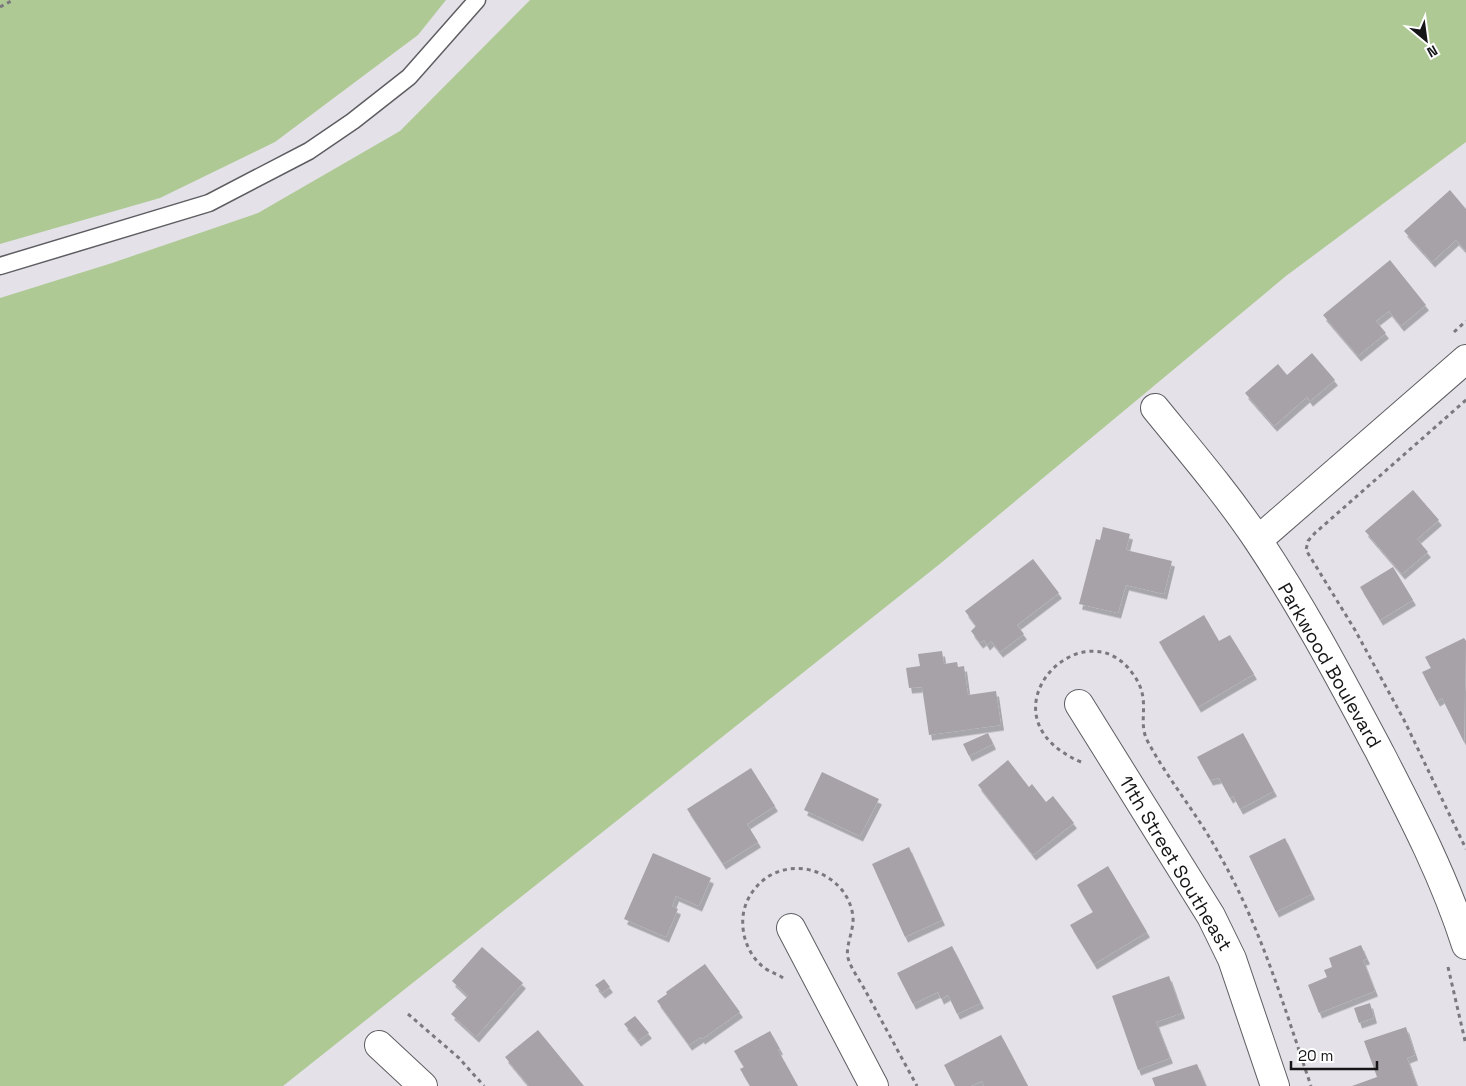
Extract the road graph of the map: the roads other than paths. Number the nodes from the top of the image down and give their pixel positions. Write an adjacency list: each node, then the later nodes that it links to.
1 (477, 0): 2 (lane)
2 (0, 266)
3 (1466, 359): 5 (street)
4 (1155, 408): 5 (street, Parkwood Boulevard)
5 (1258, 540): 7 (street, Parkwood Boulevard)
6 (1079, 704): 13 (street, 11th Street Southeast)
7 (1461, 911): 9 (street, Parkwood Boulevard)
8 (791, 928): 12 (street)
9 (1466, 945)
10 (379, 1045): 11 (street)
11 (423, 1086)
12 (874, 1086)
13 (1275, 1086)

